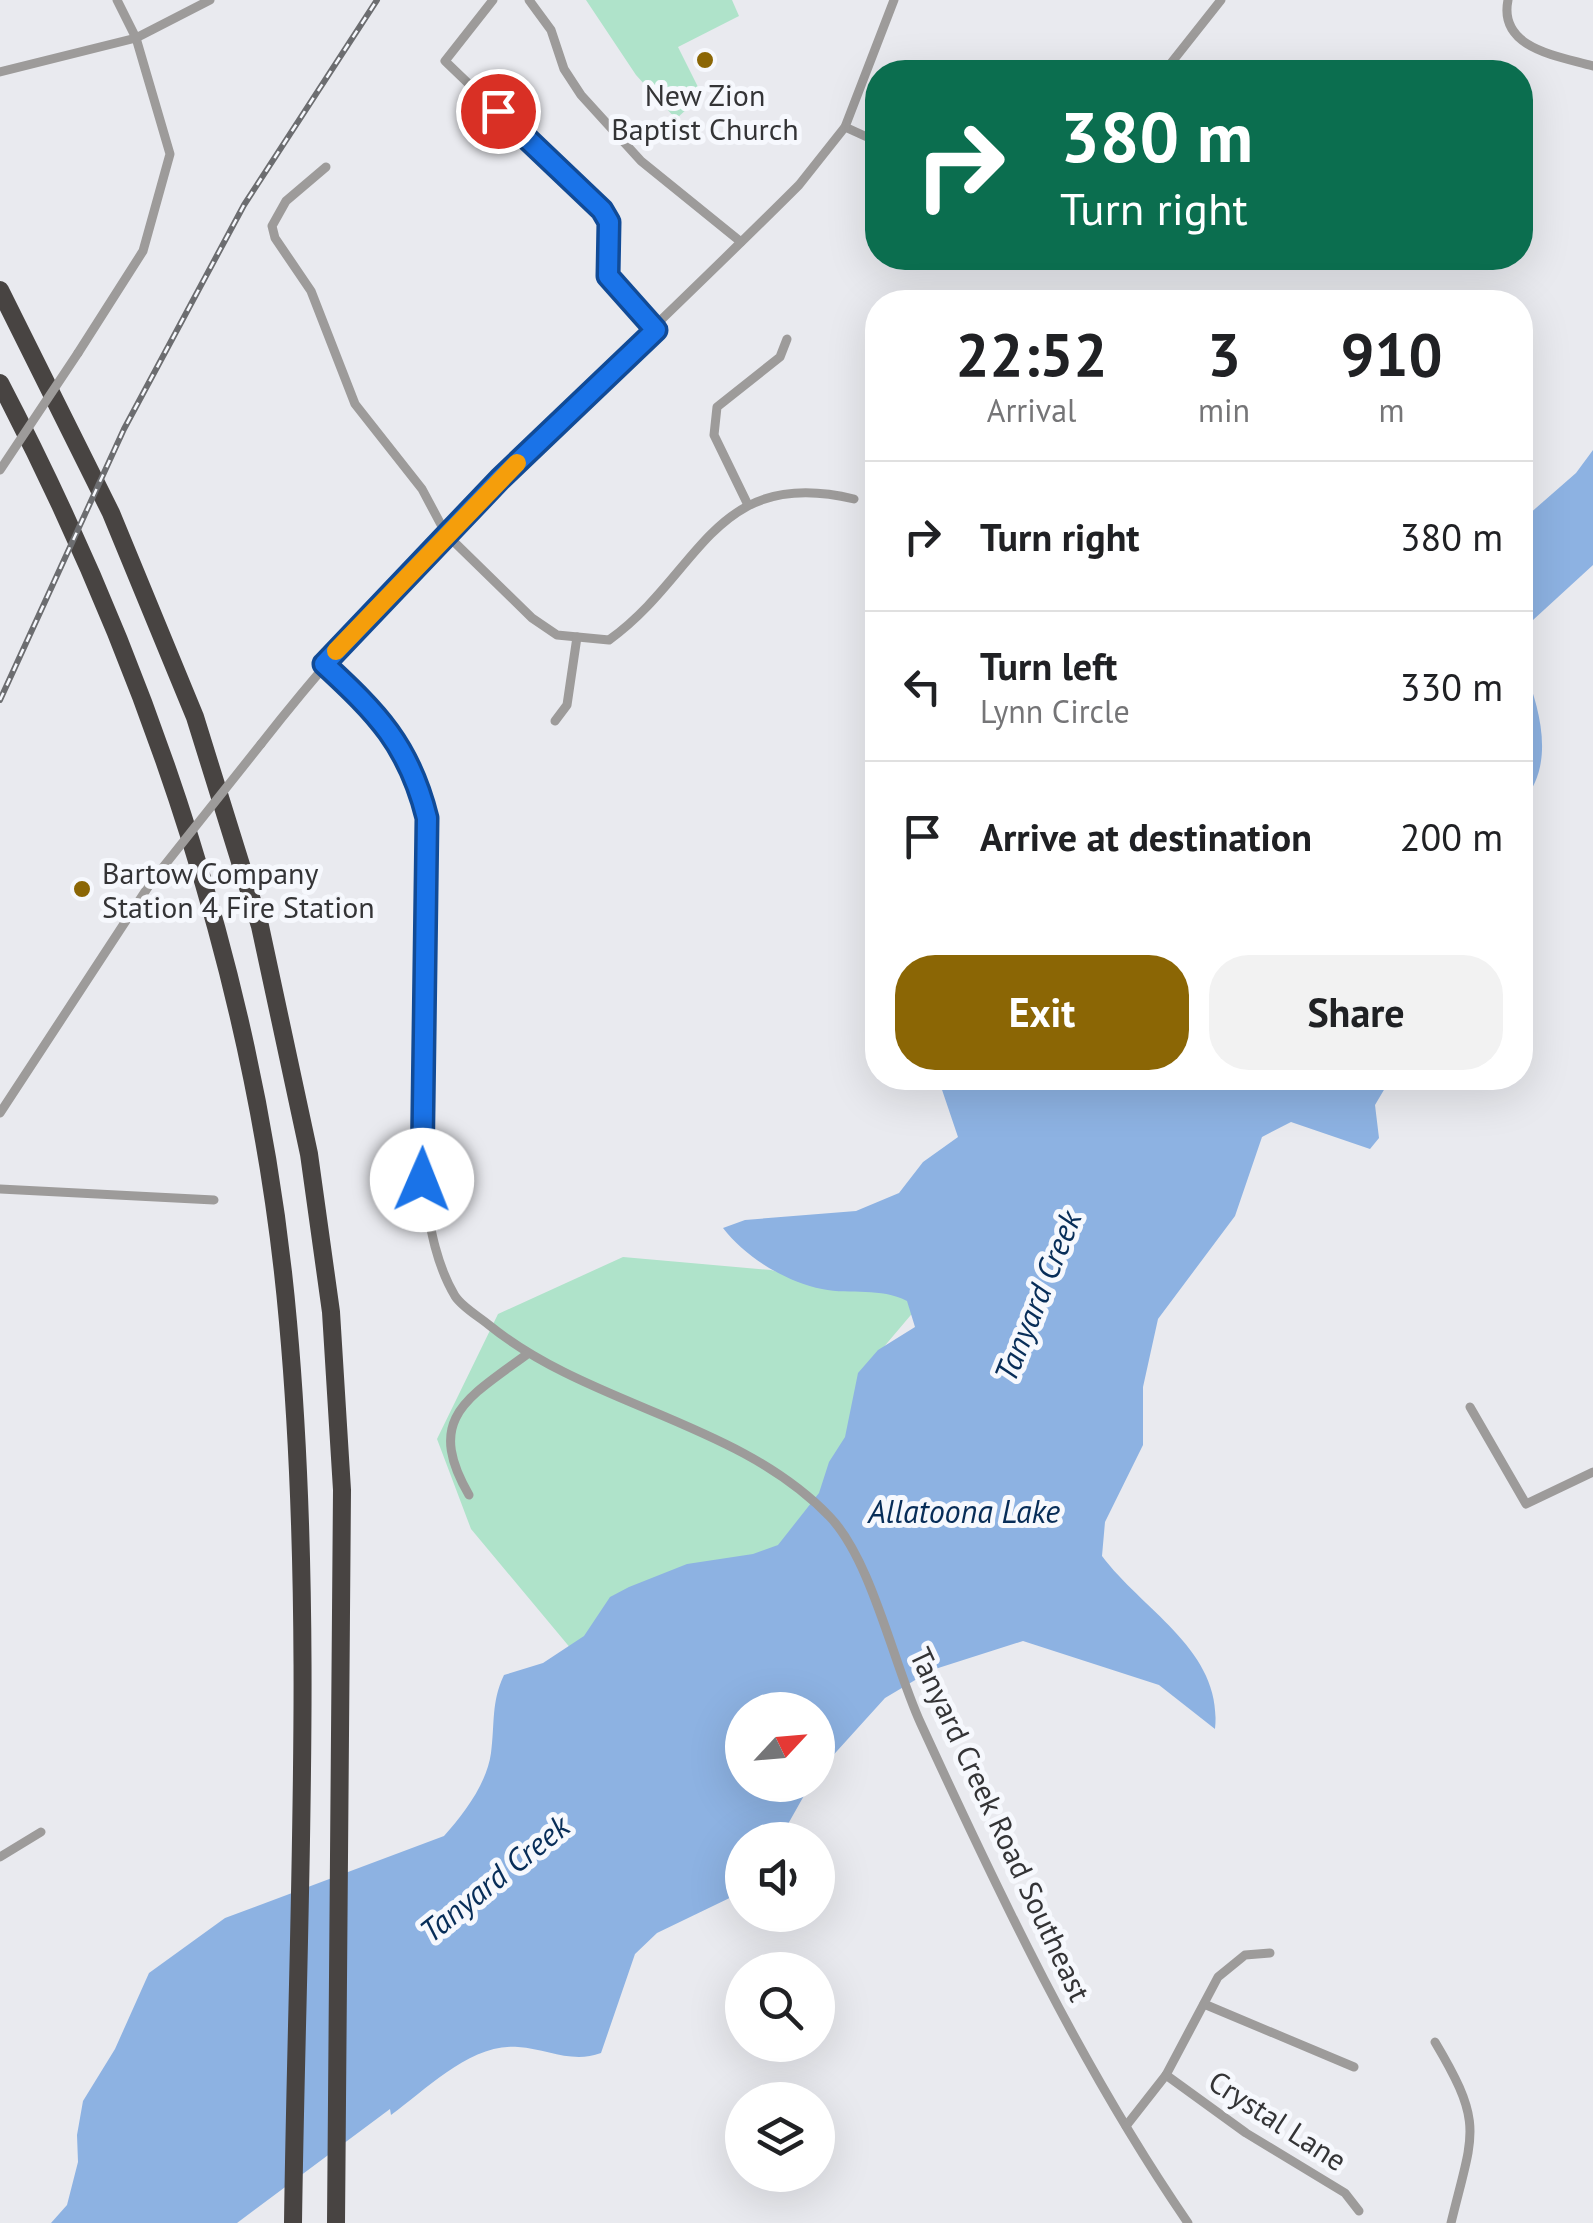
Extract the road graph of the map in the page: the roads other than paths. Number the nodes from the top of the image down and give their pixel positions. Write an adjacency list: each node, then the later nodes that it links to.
1 (118, 0): 9 (street)
2 (210, 0): 9 (street)
3 (492, 0): 20 (street)
4 (529, 0): 18 (street)
5 (880, 0): 8 (street)
6 (1221, 0): 11 (street)
7 (1508, 0): 12 (street)
8 (892, 2): 10 (street)
9 (136, 38): 13 (street); 23 (street, bridge)
10 (870, 60)
11 (1174, 60)
12 (1593, 66)
13 (0, 72)
14 (865, 74): 15 (street)
15 (845, 127): 16 (street); 18 (street)
16 (865, 136)
17 (326, 167): 26 (street)
18 (741, 242): 20 (street)
19 (0, 290): 47 (highway)
20 (656, 330): 26 (street)
21 (787, 339): 25 (street)
22 (0, 384): 46 (highway)
23 (0, 470)
24 (854, 499): 25 (street)
25 (748, 506): 27 (street)
26 (446, 534): 27 (street); 28 (street)
27 (577, 637): 29 (street)
28 (324, 664): 30 (street, bridge); 33 (street, Tanyard Creek Road Southeast)
29 (555, 721)
30 (0, 1113)
31 (0, 1189): 32 (street)
32 (214, 1200)
33 (526, 1355): 36 (street); 44 (street, Tanyard Creek Road Southeast)
34 (1470, 1407): 35 (street)
35 (1593, 1472)
36 (469, 1495)
37 (41, 1832): 38 (street)
38 (0, 1857)
39 (1270, 1953): 40 (street)
40 (1204, 2004): 42 (street); 43 (street)
41 (1435, 2042): 49 (street)
42 (1354, 2067)
43 (1166, 2076): 44 (street); 45 (street, Crystal Lane)
44 (1126, 2126): 48 (street, Tanyard Creek Road Southeast)
45 (1359, 2211)
46 (293, 2223)
47 (336, 2223)
48 (1188, 2223)
49 (1451, 2223)

